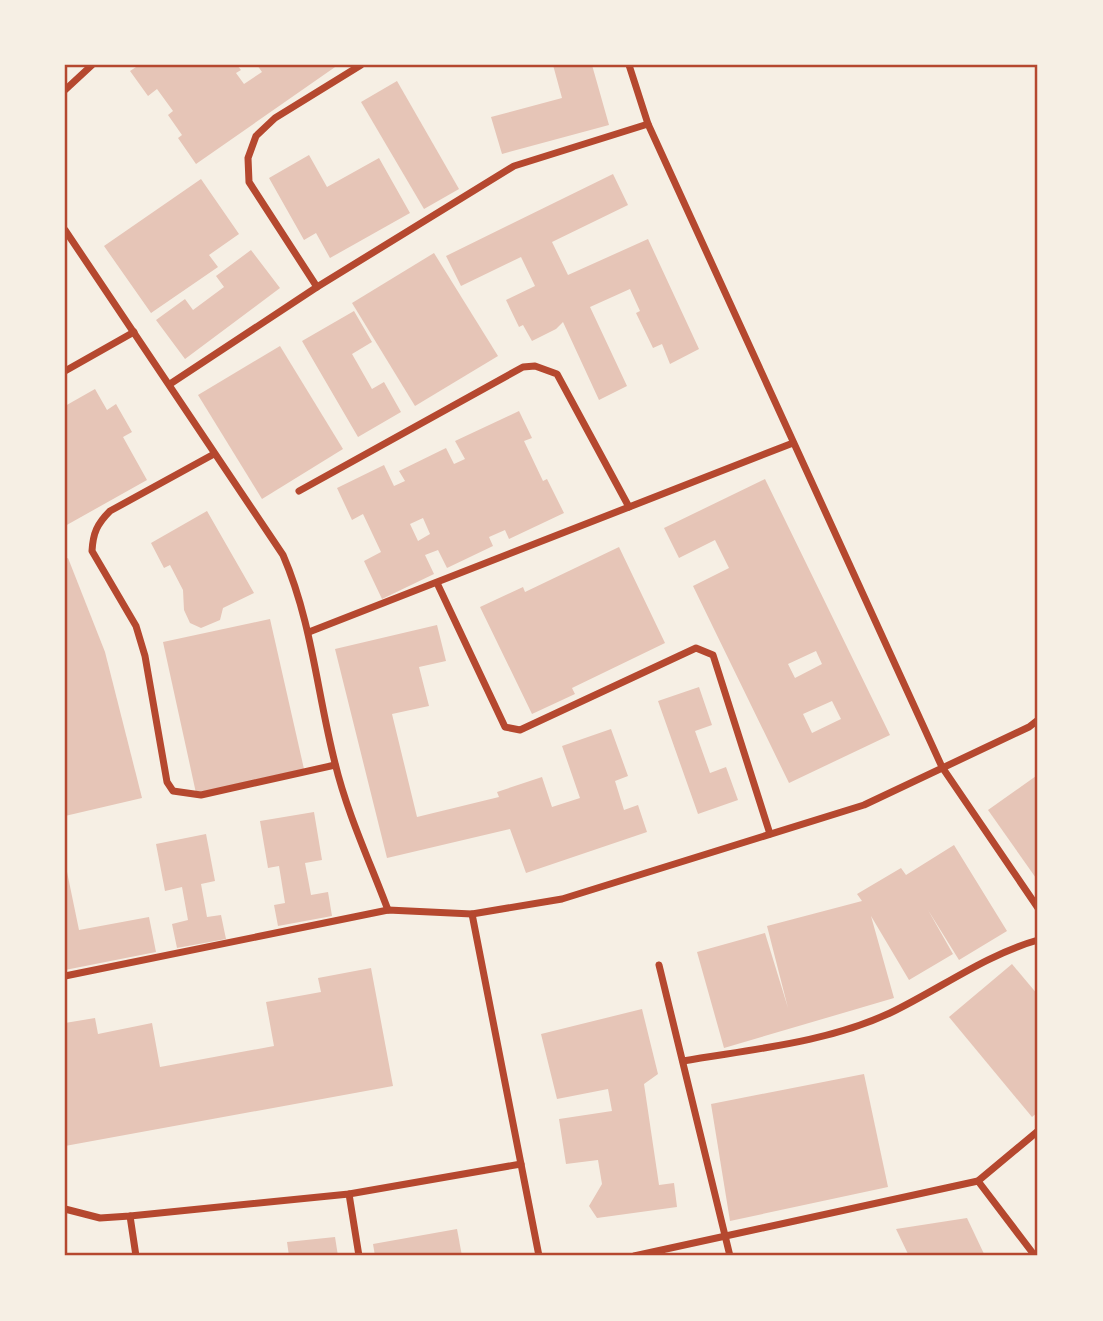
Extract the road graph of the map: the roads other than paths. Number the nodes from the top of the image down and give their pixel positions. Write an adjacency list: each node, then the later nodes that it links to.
1 (92, 65): 4 (street)
2 (361, 65): 7 (street)
3 (629, 65): 5 (street)
4 (65, 90)
5 (648, 124): 7 (street); 11 (street)
6 (65, 230): 8 (street)
7 (317, 287): 10 (street)
8 (134, 332): 9 (street); 10 (street)
9 (65, 371)
10 (170, 384): 12 (street)
11 (793, 443): 14 (street); 19 (street)
12 (214, 454): 16 (street); 18 (street)
13 (299, 491): 14 (street)
14 (629, 507): 15 (street)
15 (437, 583): 16 (street); 20 (street)
16 (309, 632): 18 (street)
17 (1038, 720): 19 (street)
18 (335, 765): 22 (street)
19 (942, 767): 20 (street); 21 (street)
20 (770, 834): 23 (street)
21 (1038, 908)
22 (388, 910): 23 (street); 26 (street)
23 (472, 914): 29 (street)
24 (1038, 940): 27 (street)
25 (659, 965): 27 (street)
26 (65, 976)
27 (683, 1061): 34 (street)
28 (1038, 1132): 30 (street)
29 (521, 1164): 31 (street); 37 (street)
30 (978, 1181): 34 (street); 40 (street)
31 (349, 1194): 33 (street); 36 (street)
32 (65, 1209): 33 (street)
33 (130, 1216): 35 (street)
34 (726, 1236): 38 (street); 39 (street)
35 (136, 1256)
36 (359, 1256)
37 (539, 1256)
38 (634, 1256)
39 (730, 1256)
40 (1035, 1256)

